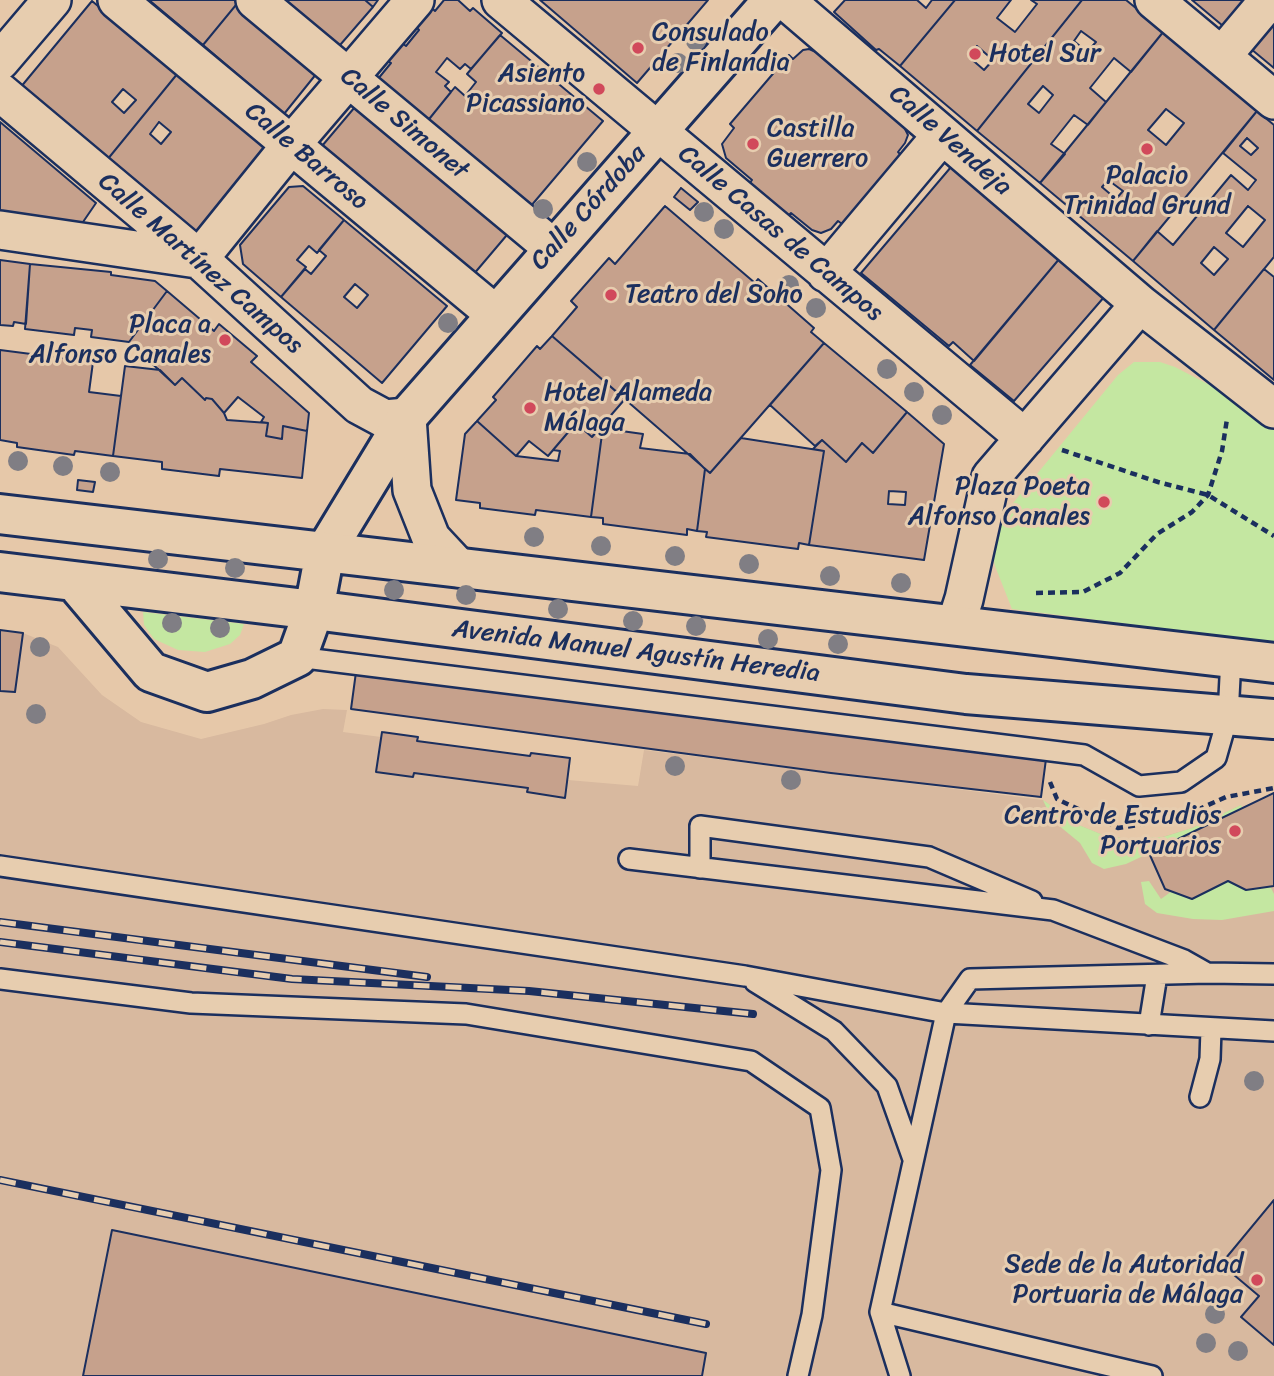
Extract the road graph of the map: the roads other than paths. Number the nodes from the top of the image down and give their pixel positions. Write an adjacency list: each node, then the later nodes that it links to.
1 (52, 0): 11 (street)
2 (117, 0): 17 (street, Calle Barroso)
3 (255, 0): 12 (street, Calle Simonet)
4 (415, 0): 12 (street)
5 (501, 0): 15 (street, Calle Casas de Campos)
6 (773, 0): 15 (main road, Calle Córdoba)
7 (785, 0): 16 (street, Calle Vendeja)
8 (1154, 0): 10 (street)
9 (1269, 0): 10 (street)
10 (1222, 57): 14 (street)
11 (0, 61)
12 (349, 78): 17 (street); 19 (street, Calle Simonet)
13 (0, 92): 20 (street, Calle Martínez Campos)
14 (1274, 100)
15 (657, 130): 19 (main road, Calle Córdoba); 21 (street, Calle Casas de Campos)
16 (942, 135): 21 (street); 22 (street, Calle Vendeja)
17 (291, 145): 20 (street); 23 (street, Calle Barroso)
18 (0, 230): 20 (street)
19 (553, 248): 23 (main road, Calle Córdoba)
20 (198, 259): 25 (street, Calle Martínez Campos)
21 (826, 273): 26 (street, Calle Casas de Campos)
22 (1128, 293): 24 (street); 26 (street)
23 (495, 314): 25 (main road, Calle Córdoba)
24 (1274, 409)
25 (407, 416): 28 (main road, Calle Córdoba); 29 (street)
26 (1024, 438): 33 (street)
27 (0, 514): 28 (main road)
28 (326, 552): 29 (main road); 32 (main road, Calle Córdoba)
29 (459, 568): 33 (main road)
30 (0, 572): 31 (main road, Avenida Manuel Agustín Heredia)
31 (75, 582): 32 (main road, Avenida Manuel Agustín Heredia); 34 (main road)
32 (314, 610): 34 (main road, Calle Córdoba); 37 (main road, Avenida Manuel Agustín Heredia)
33 (956, 624): 35 (main road)
34 (297, 657): 37 (lane)
35 (1231, 658): 36 (main road); 37 (lane)
36 (1274, 663)
37 (1228, 716): 38 (main road, Avenida Manuel Agustín Heredia)
38 (1274, 719)
39 (629, 859): 41 (lane)
40 (0, 866): 46 (lane)
41 (700, 868): 42 (lane); 42 (lane)
42 (1053, 910): 43 (lane)
43 (1208, 973): 44 (lane); 45 (lane)
44 (1274, 974)
45 (1157, 975): 48 (lane); 49 (lane)
46 (745, 976): 48 (lane); 53 (lane)
47 (0, 979): 55 (lane)
48 (946, 1013): 49 (lane); 53 (lane)
49 (1149, 1025): 50 (lane)
50 (1212, 1029): 51 (lane); 52 (lane)
51 (1274, 1031)
52 (1200, 1097)
53 (913, 1158): 54 (lane)
54 (880, 1312): 56 (lane); 57 (lane)
55 (798, 1376)
56 (900, 1376)
57 (1152, 1376)

